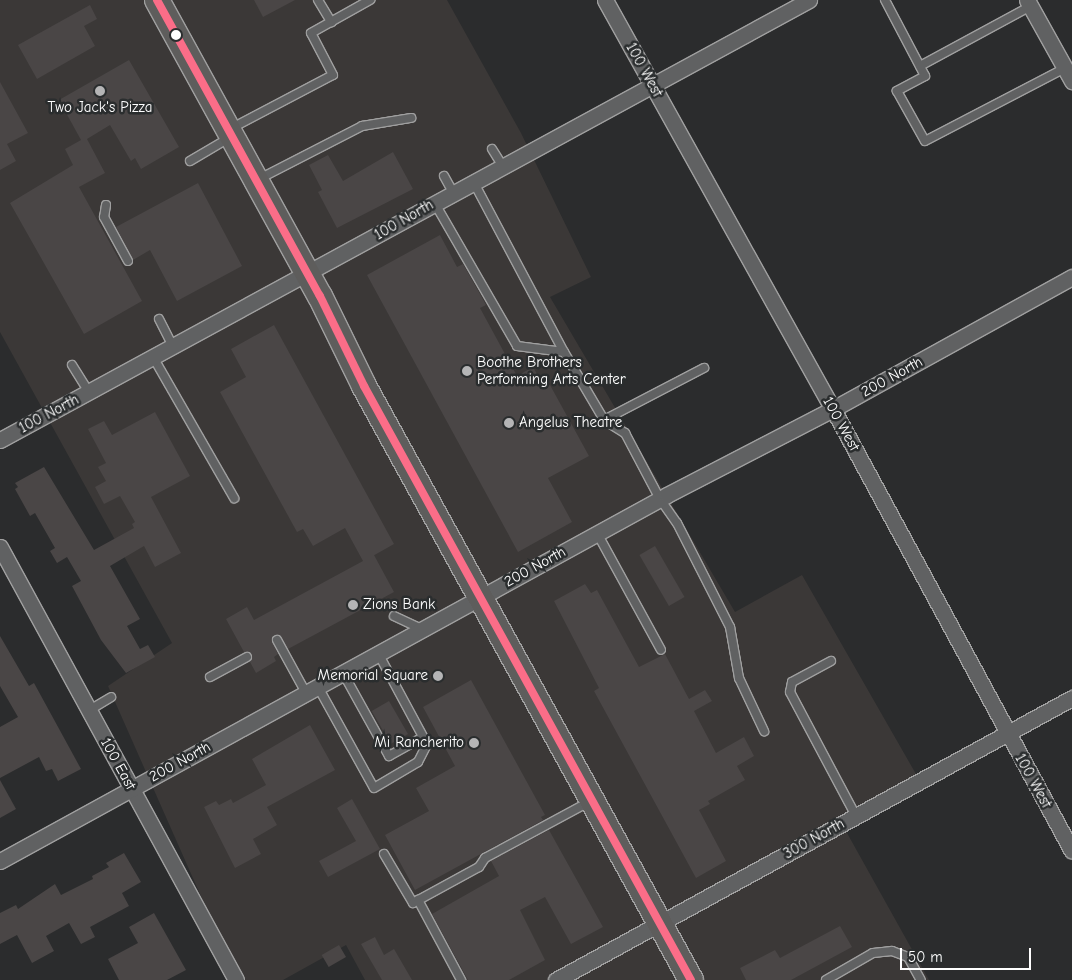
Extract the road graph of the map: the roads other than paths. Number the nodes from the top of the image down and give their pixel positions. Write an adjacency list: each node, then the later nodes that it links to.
1 (157, 0): 13 (main road)
2 (318, 0): 8 (lane)
3 (370, 0): 8 (lane)
4 (605, 0): 11 (street, 100 West)
5 (809, 0): 11 (street, 100 North)
6 (885, 0): 9 (lane)
7 (1029, 3): 9 (lane); 10 (street)
8 (331, 22): 13 (lane)
9 (920, 66): 10 (lane)
10 (1068, 75)
11 (653, 86): 16 (street, 100 North); 33 (street, 100 West)
12 (411, 118): 19 (lane)
13 (230, 134): 15 (lane); 19 (main road)
14 (492, 149): 16 (lane)
15 (190, 161)
16 (502, 166): 18 (street, 100 North)
17 (444, 176): 20 (lane)
18 (473, 181): 20 (street, 100 North); 28 (lane)
19 (254, 182): 24 (main road)
20 (453, 192): 21 (street, 100 North)
21 (434, 202): 24 (street, 100 North); 28 (lane)
22 (106, 205): 23 (lane)
23 (128, 261)
24 (308, 275): 27 (street, 100 North); 40 (main road)
25 (1072, 278): 33 (street, 200 North)
26 (159, 318): 27 (lane)
27 (173, 346): 29 (street, 100 North)
28 (564, 352): 34 (lane)
29 (153, 357): 32 (street, 100 North); 36 (lane)
30 (72, 365): 32 (lane)
31 (704, 368): 34 (lane)
32 (89, 392): 35 (street, 100 North)
33 (833, 409): 37 (street, 200 North); 55 (street, 100 West)
34 (604, 420): 37 (lane)
35 (0, 440)
36 (234, 498)
37 (660, 499): 38 (street, 200 North); 54 (lane)
38 (597, 533): 40 (street, 200 North); 44 (lane)
39 (0, 547): 53 (street, 100 East)
40 (481, 596): 42 (street, 200 North); 58 (main road)
41 (394, 616): 42 (lane)
42 (422, 629): 45 (street, 200 North)
43 (277, 640): 50 (lane)
44 (661, 650)
45 (378, 653): 48 (street, 200 North); 56 (lane)
46 (247, 656): 49 (lane)
47 (831, 661): 59 (lane)
48 (343, 672): 50 (street, 200 North); 56 (lane)
49 (210, 677)
50 (312, 690): 56 (lane); 57 (street, 200 North)
51 (111, 698): 53 (lane)
52 (1072, 698): 55 (street, 300 North)
53 (88, 711): 57 (street, 100 East)
54 (764, 731)
55 (1007, 734): 59 (street, 300 North); 60 (street, 100 West)
56 (423, 737)
57 (131, 789): 62 (street, 200 North); 65 (street, 100 East)
58 (593, 800): 63 (lane); 64 (main road)
59 (856, 816): 64 (street, 300 North)
60 (1072, 851)
61 (384, 854): 63 (lane)
62 (0, 861)
63 (418, 900): 66 (lane)
64 (661, 922): 67 (street, 300 North); 68 (main road)
65 (236, 980)
66 (461, 980)
67 (556, 980)
68 (692, 980)
69 (826, 980): 70 (lane)
70 (921, 980)

